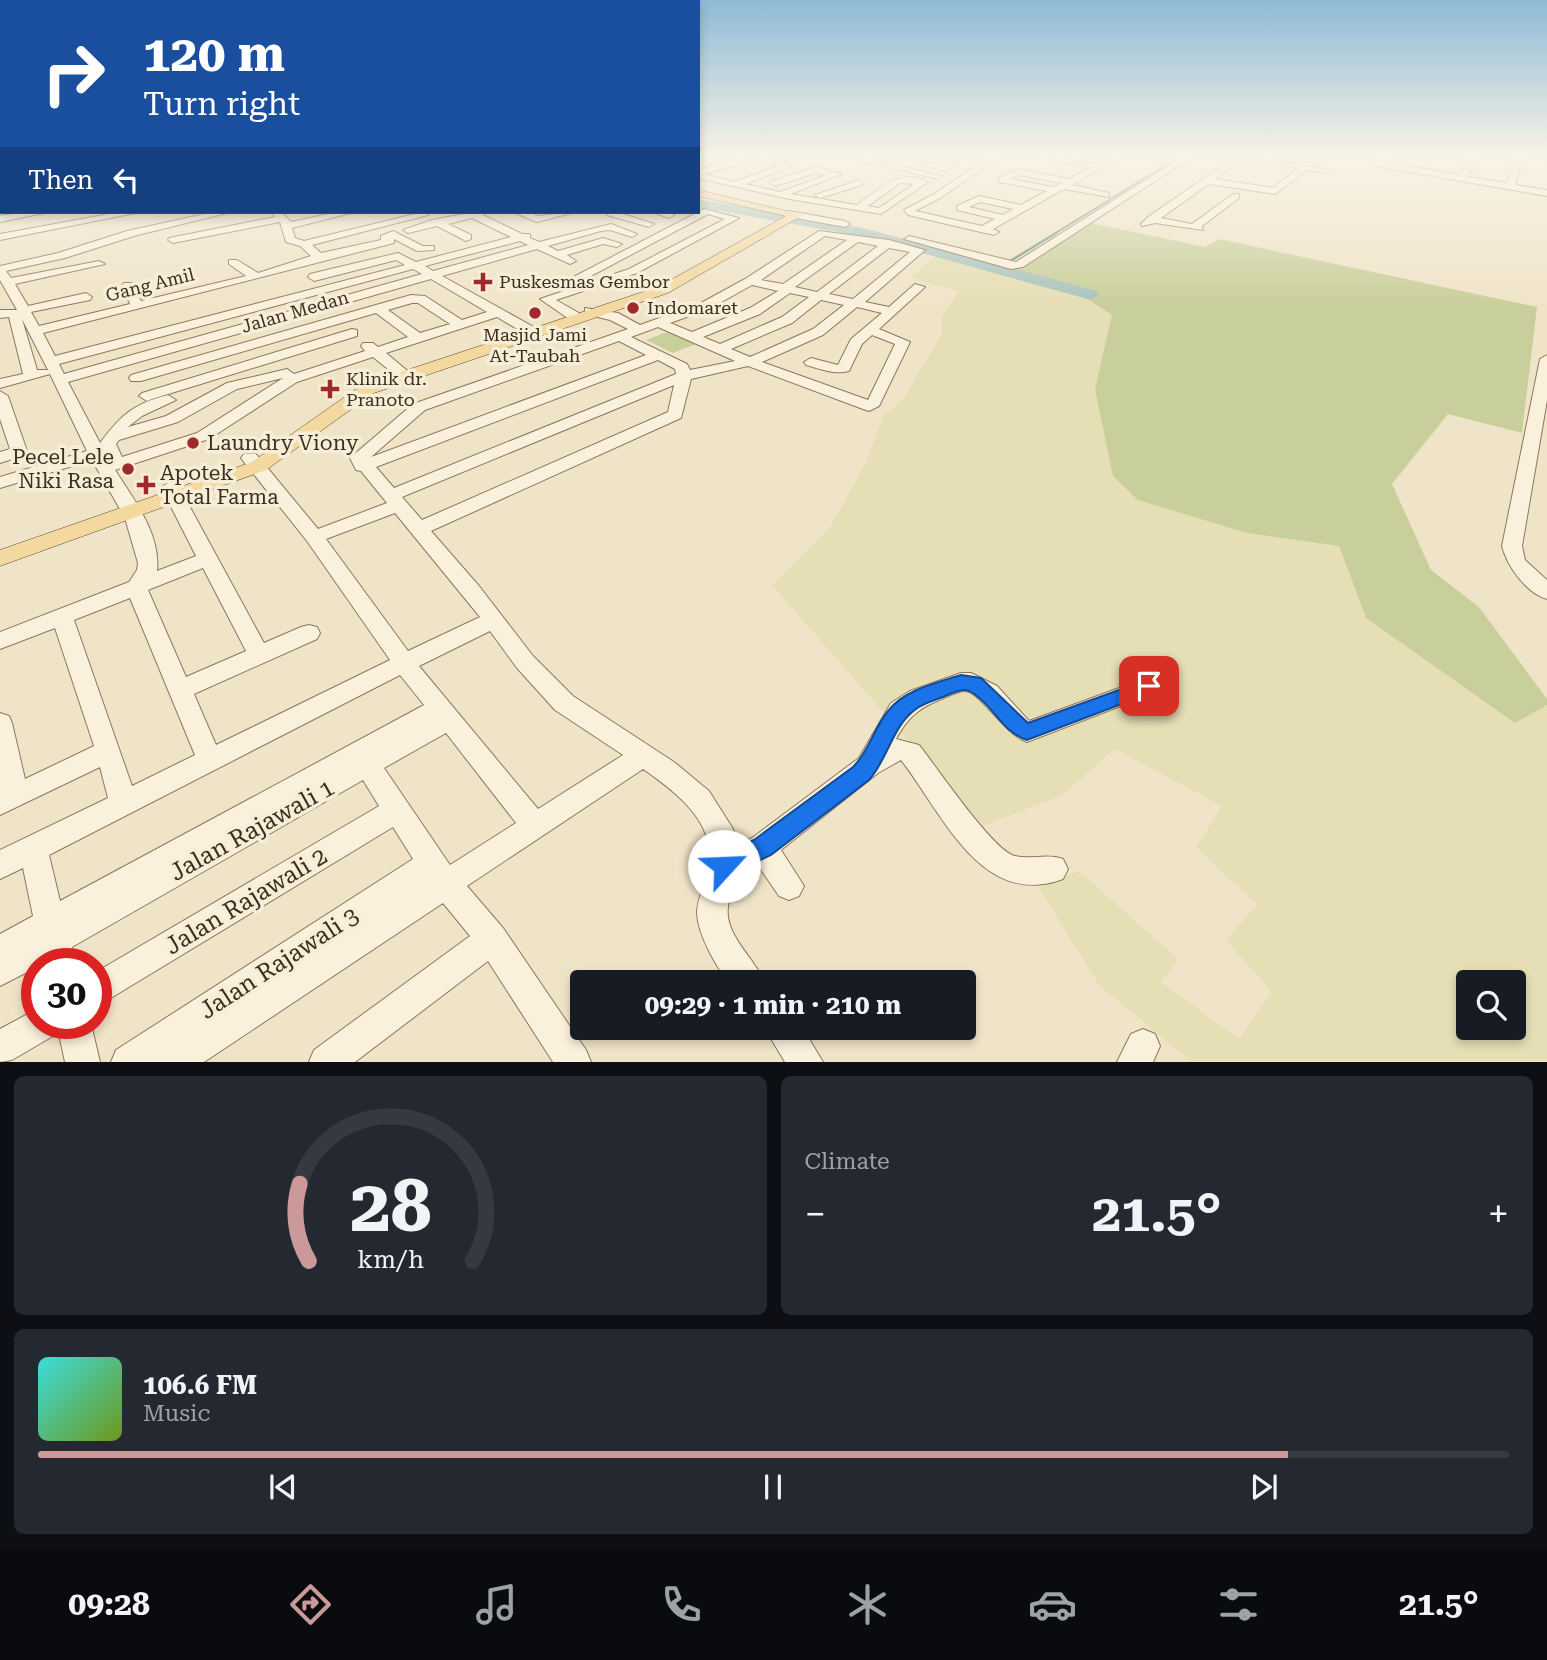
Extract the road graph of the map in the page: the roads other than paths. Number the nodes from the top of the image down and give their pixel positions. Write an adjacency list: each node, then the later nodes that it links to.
1 (746, 207): 30 (main road)
2 (814, 207): 30 (street)
3 (851, 207): 13 (street)
4 (890, 207): 13 (street)
5 (918, 207): 40 (street)
6 (963, 207): 32 (street)
7 (1018, 207): 14 (street)
8 (1026, 207): 14 (street)
9 (1101, 207): 30 (street)
10 (1170, 207): 15 (street)
11 (1222, 207): 15 (street)
12 (1237, 207): 15 (street)
13 (859, 208)
14 (1023, 208): 32 (street)
15 (1215, 213)
16 (31, 214): 33 (street)
17 (89, 214): 39 (street); 44 (street)
18 (217, 214): 31 (street)
19 (341, 214): 37 (street)
20 (375, 214): 37 (street)
21 (420, 214): 35 (street); 54 (street)
22 (472, 214): 35 (street)
23 (478, 214): 47 (street)
24 (526, 214): 29 (street)
25 (606, 214): 34 (street)
26 (619, 214): 36 (street)
27 (665, 214): 28 (street)
28 (669, 215)
29 (571, 217): 38 (street)
30 (789, 217): 84 (main road)
31 (198, 218): 46 (street); 69 (street)
32 (1004, 218): 40 (street)
33 (0, 219)
34 (585, 220)
35 (439, 223): 43 (street); 51 (street)
36 (649, 224)
37 (284, 226): 46 (street); 54 (street)
38 (560, 226)
39 (0, 228)
40 (984, 229): 42 (street)
41 (632, 234): 47 (street)
42 (1001, 234)
43 (396, 235): 52 (street); 58 (street)
44 (0, 237)
45 (256, 237): 50 (street)
46 (189, 238): 49 (street)
47 (532, 238): 57 (street); 62 (street); 65 (street)
48 (857, 238): 53 (street); 70 (street); 74 (street)
49 (173, 240)
50 (243, 240)
51 (444, 241): 52 (street); 52 (street); 62 (street)
52 (409, 242)
53 (888, 243): 76 (street); 78 (street)
54 (304, 244): 58 (street)
55 (617, 244): 57 (street)
56 (51, 246): 61 (street)
57 (559, 254): 59 (street)
58 (319, 257): 71 (street)
59 (570, 261)
60 (233, 262): 67 (street)
61 (0, 263)
62 (410, 263): 65 (street); 68 (street); 71 (street)
63 (99, 264): 69 (street)
64 (593, 268): 66 (street); 66 (street); 75 (street)
65 (435, 275): 80 (street); 83 (street)
66 (623, 275): 75 (street)
67 (256, 276): 71 (street, Gang Amil); 79 (street, Gang Amil)
68 (314, 277)
69 (4, 281): 82 (street)
70 (749, 281): 74 (street); 88 (street)
71 (288, 284): 80 (street); 104 (street)
72 (128, 286): 79 (street)
73 (919, 287): 85 (street)
74 (786, 289): 76 (street); 96 (street)
75 (560, 294): 84 (street)
76 (819, 296): 78 (street); 99 (street)
77 (86, 297): 82 (street)
78 (854, 304): 85 (street); 103 (street)
79 (137, 306): 92 (street, Gang Amil)
80 (322, 307): 87 (street); 102 (street)
81 (377, 308): 87 (street, Jalan Medan); 89 (street, Jalan Medan); 97 (street)
82 (25, 310): 92 (street)
83 (500, 312): 89 (street); 93 (street)
84 (597, 312): 90 (street); 93 (main road)
85 (890, 312): 91 (street)
86 (4, 313): 108 (street)
87 (337, 320): 94 (street); 110 (street, Jalan Medan)
88 (658, 322): 90 (street); 96 (street)
89 (460, 325): 97 (street)
90 (638, 329): 95 (street)
91 (870, 330): 107 (street); 107 (street)
92 (36, 331): 104 (street)
93 (531, 332): 106 (main road)
94 (352, 333): 98 (street); 114 (street)
95 (619, 336): 100 (street); 115 (street)
96 (691, 337): 99 (street)
97 (418, 338): 98 (street)
98 (372, 349): 105 (street); 106 (street)
99 (719, 349): 103 (street)
100 (659, 355): 109 (street); 117 (street)
101 (1547, 359): 132 (street)
102 (124, 362): 104 (street); 110 (street)
103 (747, 363): 107 (street); 109 (street)
104 (55, 371): 108 (street); 119 (street)
105 (295, 374): 112 (street); 119 (street)
106 (403, 374): 120 (main road)
107 (780, 375)
108 (31, 376): 111 (street)
109 (684, 376): 124 (street); 126 (street)
110 (136, 378): 114 (street)
111 (0, 384)
112 (221, 390): 114 (street); 116 (street)
113 (0, 396): 118 (street)
114 (150, 400): 116 (street)
115 (410, 412): 117 (street); 121 (street)
116 (113, 437): 119 (street)
117 (437, 438): 121 (street)
118 (0, 458)
119 (106, 462): 122 (street); 125 (street)
120 (255, 462): 123 (main road); 127 (street)
121 (362, 466): 124 (street)
122 (0, 483)
123 (173, 492): 125 (main road); 130 (street)
124 (395, 501): 126 (street); 127 (street)
125 (131, 507): 128 (main road); 129 (main road); 131 (street)
126 (419, 529): 134 (street)
127 (314, 537): 138 (street)
128 (0, 545)
129 (0, 558)
130 (207, 559): 131 (street); 137 (street)
131 (136, 587): 133 (street); 146 (street)
132 (1547, 592)
133 (62, 617): 136 (street); 143 (street)
134 (494, 620): 138 (street); 144 (street)
135 (309, 633): 137 (street)
136 (0, 641)
137 (259, 654): 140 (street)
138 (404, 663): 141 (street); 146 (street)
139 (1149, 686): 147 (street)
140 (187, 687)
141 (444, 713): 145 (street, Jalan Rajawali 1); 151 (street)
142 (0, 723): 148 (street)
143 (109, 751): 148 (street); 149 (street)
144 (643, 756): 151 (street, Jalan Rajawali 3); 155 (street)
145 (363, 759): 150 (street); 160 (street, Jalan Rajawali 1)
146 (210, 760): 149 (street)
147 (869, 765): 152 (street); 156 (street)
148 (8, 800)
149 (124, 803): 153 (street)
150 (396, 811): 157 (street); 164 (street, Jalan Rajawali 2)
151 (536, 827): 157 (street, Jalan Rajawali 3)
152 (762, 847): 155 (street); 158 (street)
153 (33, 849): 154 (street); 160 (street)
154 (0, 865)
155 (724, 866): 163 (street)
156 (1053, 869)
157 (438, 874): 159 (street); 170 (street, Jalan Rajawali 3); 171 (street)
158 (789, 886)
159 (492, 939): 172 (street); 173 (street)
160 (55, 942): 161 (street); 162 (street)
161 (0, 951)
162 (0, 970)
163 (739, 970)
164 (112, 980)
165 (21, 1036): 168 (street)
166 (78, 1039): 169 (street)
167 (790, 1040): 174 (street)
168 (0, 1048)
169 (83, 1062)
170 (128, 1062)
171 (172, 1062)
172 (326, 1062)
173 (574, 1062)
174 (806, 1062)

